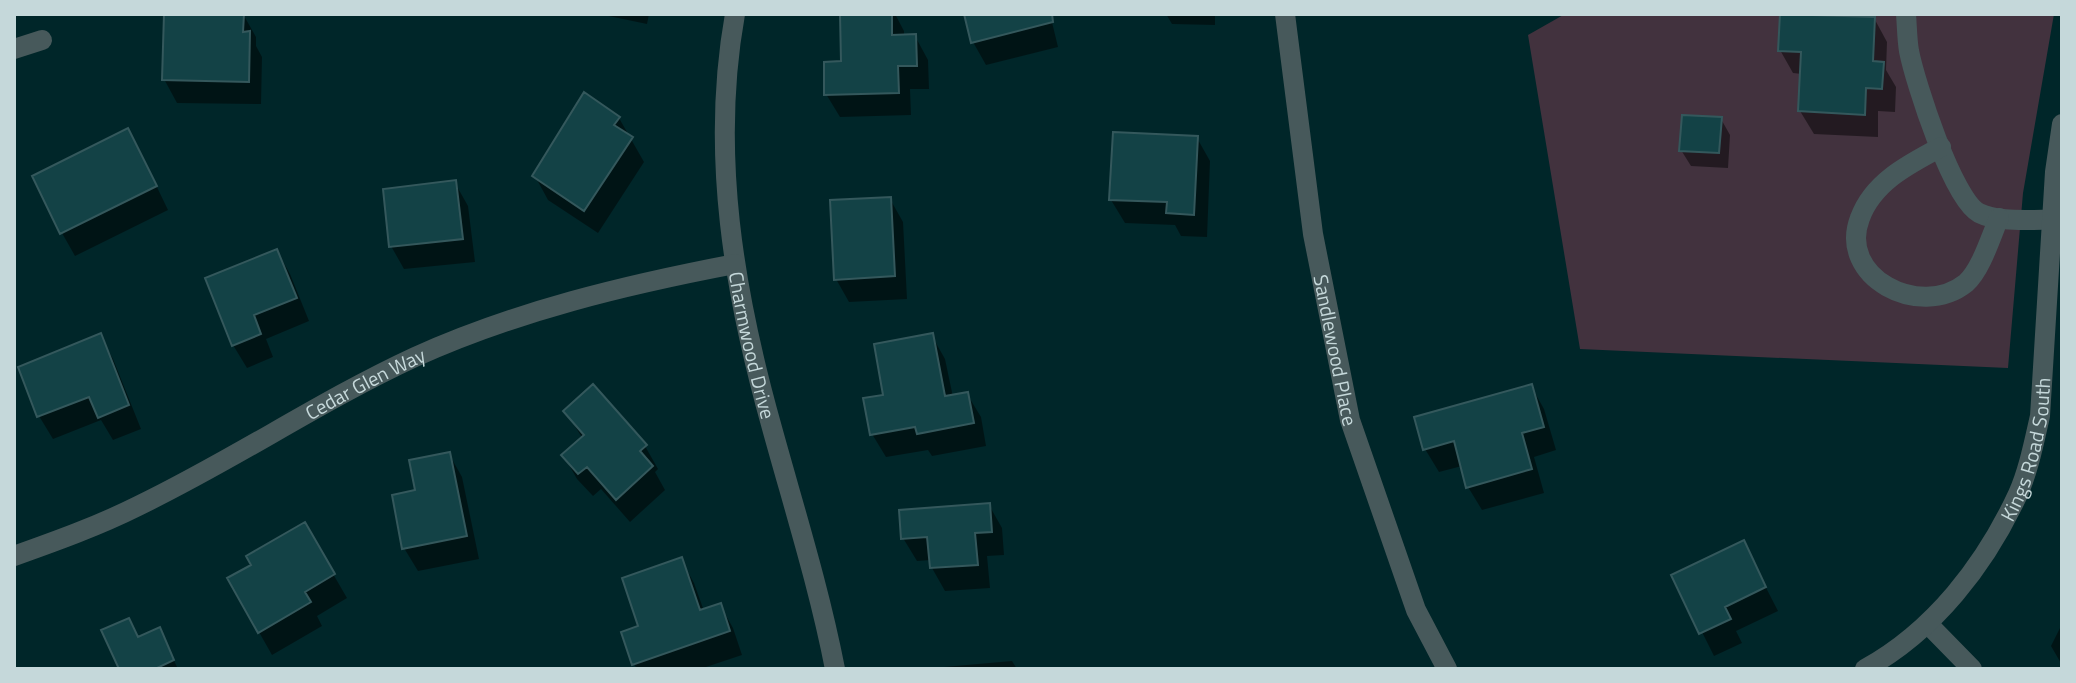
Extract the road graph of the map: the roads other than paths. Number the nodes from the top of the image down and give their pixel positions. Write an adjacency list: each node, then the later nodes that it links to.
1 (735, 14): 10 (street, Charmwood Drive)
2 (1285, 14): 14 (street, Sandlewood Place)
3 (1906, 14): 7 (street)
4 (42, 40): 5 (street)
5 (14, 49)
6 (2062, 124): 9 (street, Kings Road South)
7 (1941, 147): 8 (street); 8 (street)
8 (1999, 218): 9 (street)
9 (2052, 220): 12 (street, Kings Road South)
10 (735, 264): 11 (street, Cedar Glen Way); 13 (street, Charmwood Drive)
11 (14, 556)
12 (1928, 624): 15 (street, Kings Road South); 16 (street)
13 (835, 669)
14 (1447, 669)
15 (1865, 669)
16 (1972, 669)

